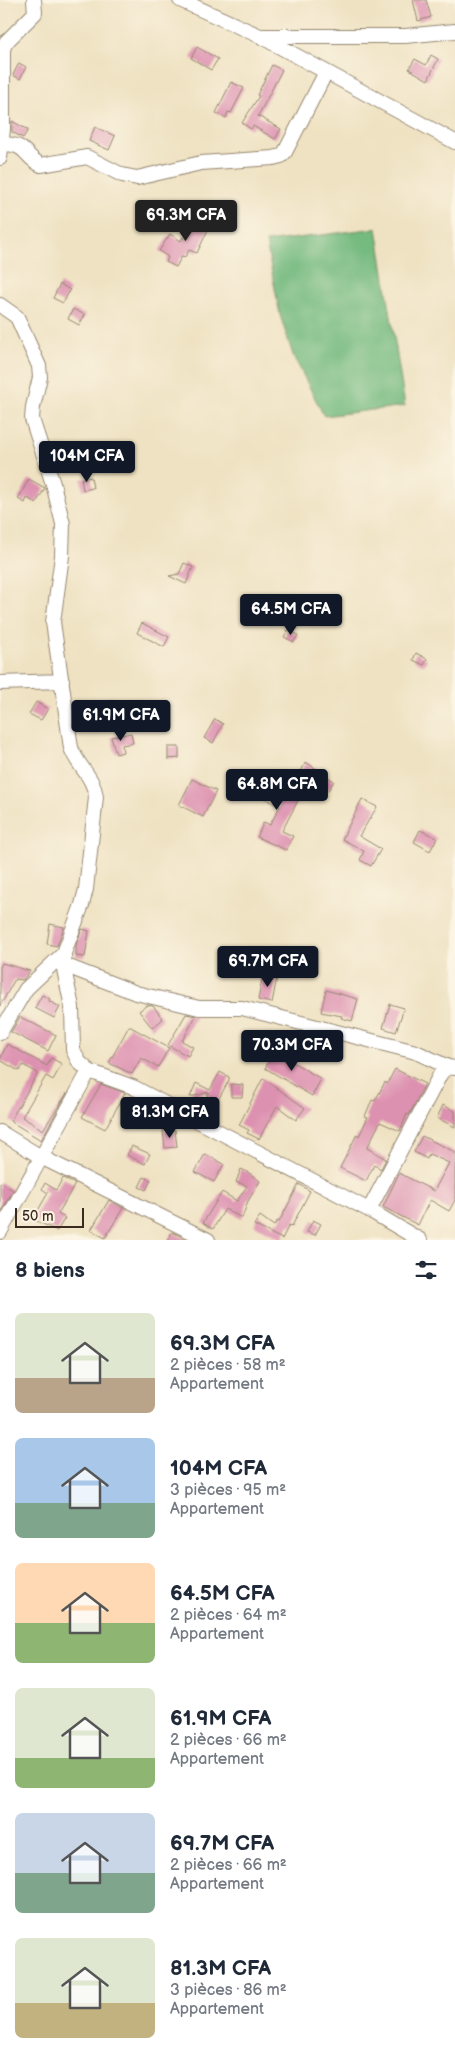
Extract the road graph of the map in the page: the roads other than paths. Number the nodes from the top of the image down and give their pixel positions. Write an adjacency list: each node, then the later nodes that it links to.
1 (34, 0): 7 (street)
2 (180, 0): 4 (street)
3 (455, 32): 4 (street)
4 (260, 36): 5 (street)
5 (326, 72): 6 (street); 7 (street)
6 (455, 142)
7 (1, 151)
8 (0, 305): 9 (street)
9 (62, 681): 10 (street); 11 (street)
10 (0, 683)
11 (64, 959): 12 (street); 13 (street); 14 (street)
12 (0, 1033)
13 (451, 1068): 17 (street)
14 (89, 1071): 16 (street); 17 (street)
15 (0, 1132): 16 (street)
16 (42, 1157): 18 (street); 19 (street)
17 (368, 1210): 20 (street)
18 (0, 1232)
19 (208, 1240)
20 (420, 1240)

